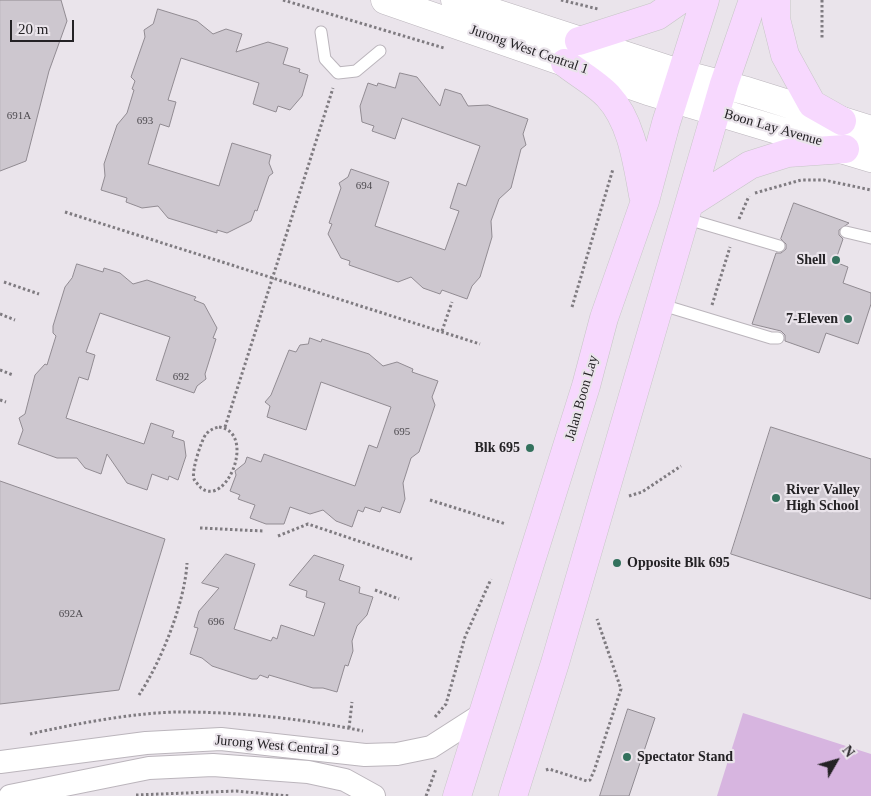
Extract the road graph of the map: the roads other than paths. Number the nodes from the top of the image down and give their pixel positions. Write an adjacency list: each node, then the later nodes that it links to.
1 (385, 0): 9 (street, Jurong West Central 1)
2 (455, 0): 9 (street, Jurong West Central 1)
3 (680, 0): 9 (main road)
4 (705, 0): 11 (main road, Jalan Boon Lay)
5 (753, 0): 10 (main road)
6 (776, 0): 13 (main road)
7 (321, 32): 8 (lane)
8 (380, 51)
9 (572, 52): 11 (street, Jurong West Central 1); 17 (main road)
10 (724, 84): 11 (street, Boon Lay Avenue); 12 (main road); 13 (street, Boon Lay Avenue)
11 (678, 86): 12 (street, Boon Lay Avenue); 17 (main road, Jalan Boon Lay)
12 (716, 111): 15 (street, Boon Lay Avenue); 18 (main road)
13 (842, 121): 14 (street, Boon Lay Avenue)
14 (871, 130)
15 (845, 149): 16 (street, Boon Lay Avenue); 18 (main road)
16 (871, 158)
17 (645, 202): 24 (main road, Jalan Boon Lay)
18 (686, 211): 21 (lane); 22 (main road)
19 (846, 232): 20 (lane)
20 (871, 238)
21 (779, 246)
22 (659, 304): 23 (lane); 29 (main road)
23 (778, 338)
24 (484, 714): 25 (street, Jurong West Central 3); 28 (main road, Jalan Boon Lay)
25 (0, 762)
26 (10, 796): 27 (street, Jurong West Central 3)
27 (374, 796)
28 (457, 796)
29 (513, 796)

